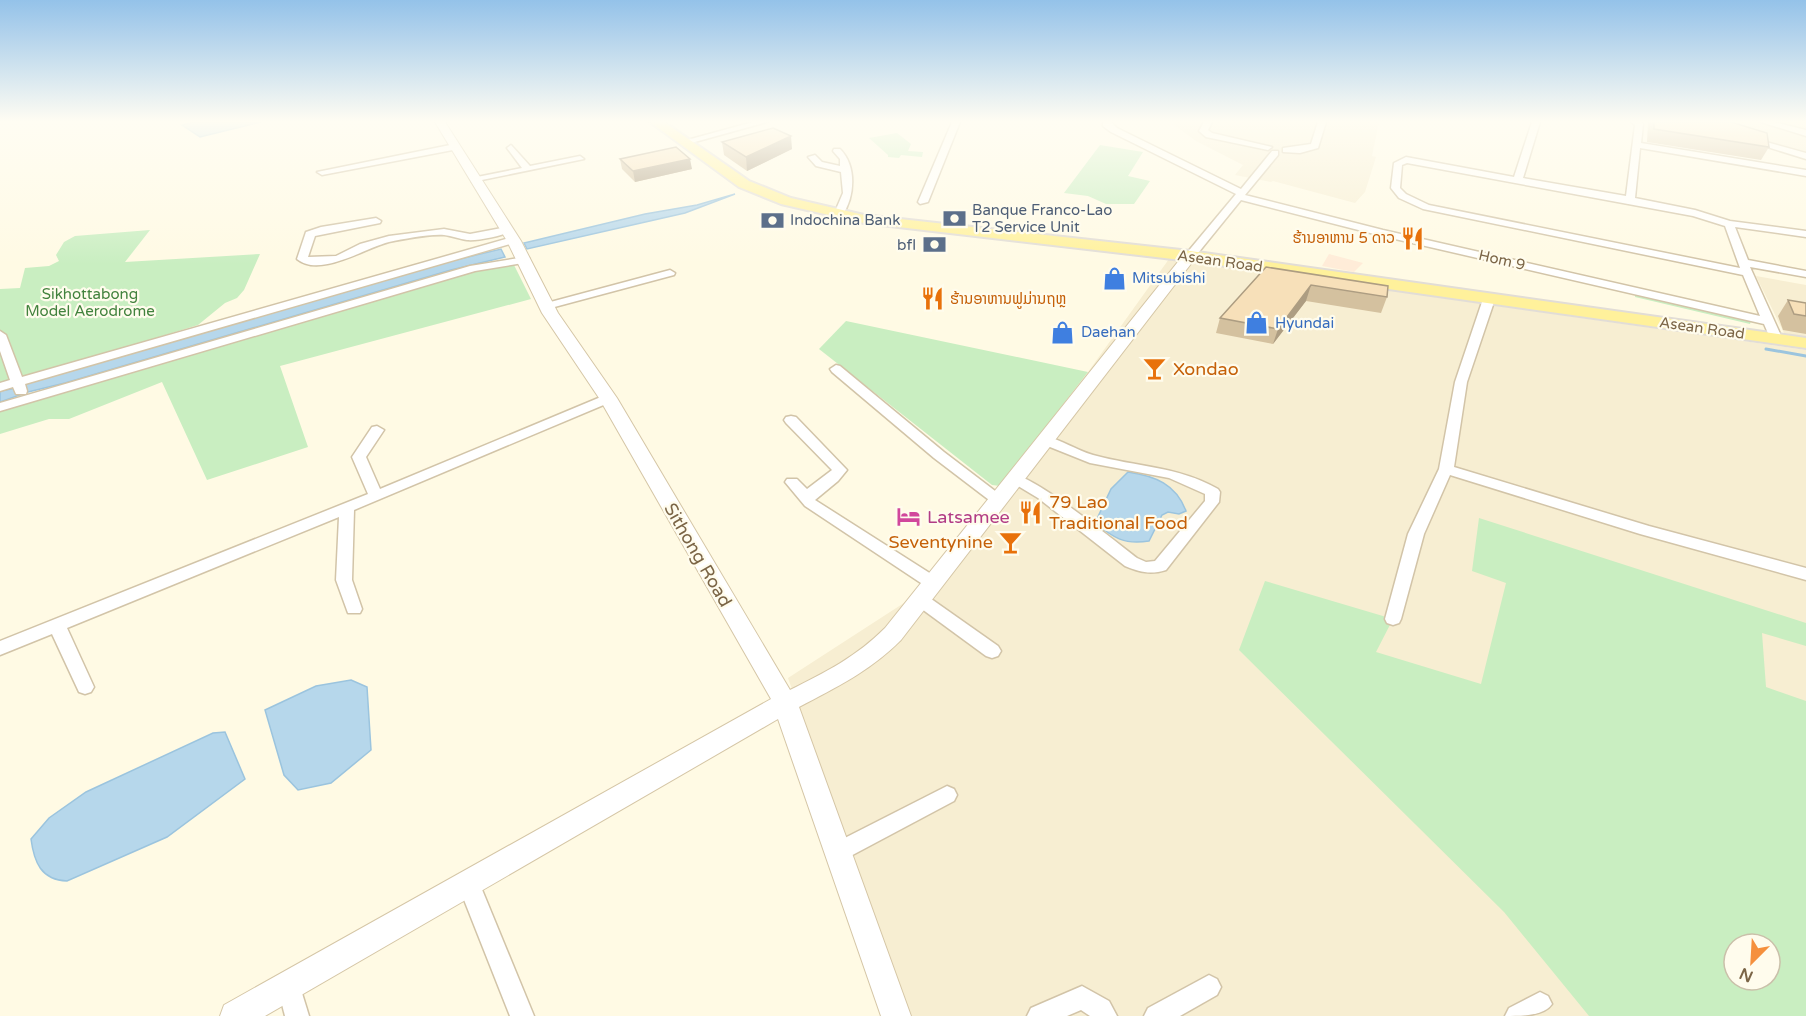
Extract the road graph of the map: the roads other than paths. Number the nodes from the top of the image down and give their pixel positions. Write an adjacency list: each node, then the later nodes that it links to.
1 (336, 169): 14 (street)
2 (469, 169): 16 (main road, Sithong Road)
3 (526, 169): 16 (street)
4 (723, 169): 21 (main road, Asean Road)
5 (936, 169): 20 (street)
6 (1191, 169): 18 (street, Hom 9)
7 (1257, 169): 18 (street)
8 (1396, 169): 27 (street)
9 (1459, 169): 17 (street)
10 (1521, 169): 17 (street)
11 (1633, 169): 19 (street)
12 (1784, 169): 15 (street)
13 (844, 170): 21 (street)
14 (322, 172)
15 (1806, 173)
16 (475, 180): 25 (main road, Sithong Road)
17 (1518, 180): 19 (street)
18 (1239, 194): 26 (street); 32 (street, Hom 9)
19 (1630, 200): 23 (street)
20 (923, 202)
21 (839, 214): 26 (main road, Asean Road)
22 (376, 221): 25 (street)
23 (1729, 224): 24 (street); 27 (street)
24 (1806, 234)
25 (515, 243): 31 (main road, Sithong Road); 38 (street); 38 (street)
26 (1190, 256): 30 (main road, Asean Road); 43 (main road)
27 (1746, 268): 29 (street); 32 (street)
28 (670, 273): 31 (street)
29 (1806, 274)
30 (1489, 299): 34 (main road, Asean Road); 44 (street)
31 (547, 306): 39 (main road, Sithong Road)
32 (1768, 321): 34 (street)
33 (0, 335): 38 (street)
34 (1776, 338): 35 (main road, Asean Road)
35 (1806, 343)
36 (836, 369): 49 (street)
37 (0, 387): 38 (street)
38 (20, 391): 40 (street)
39 (608, 398): 47 (street); 60 (main road, Sithong Road)
40 (0, 407)
41 (791, 420): 48 (street)
42 (377, 430): 47 (street)
43 (1045, 440): 45 (main road); 45 (street)
44 (1446, 469): 51 (street); 55 (street)
45 (1015, 478): 49 (main road)
46 (792, 482): 48 (street)
47 (376, 496): 50 (street)
48 (807, 498): 52 (street)
49 (998, 500): 52 (main road)
50 (347, 508): 54 (street); 56 (street)
51 (1806, 574)
52 (933, 583): 53 (main road)
53 (921, 600): 58 (street); 60 (main road)
54 (354, 609)
55 (1393, 619)
56 (57, 626): 57 (street); 59 (street)
57 (0, 648)
58 (992, 651)
59 (86, 687)
60 (785, 703): 62 (main road, Sithong Road); 63 (main road)
61 (947, 795): 62 (street)
62 (838, 852): 70 (main road, Sithong Road)
63 (468, 882): 64 (main road); 69 (street)
64 (289, 985): 67 (main road); 68 (street)
65 (1209, 987): 73 (street)
66 (1540, 1004): 74 (street)
67 (235, 1016)
68 (297, 1016)
69 (522, 1016)
70 (896, 1016)
71 (1039, 1016): 72 (street)
72 (1105, 1016)
73 (1156, 1016)
74 (1517, 1016)

